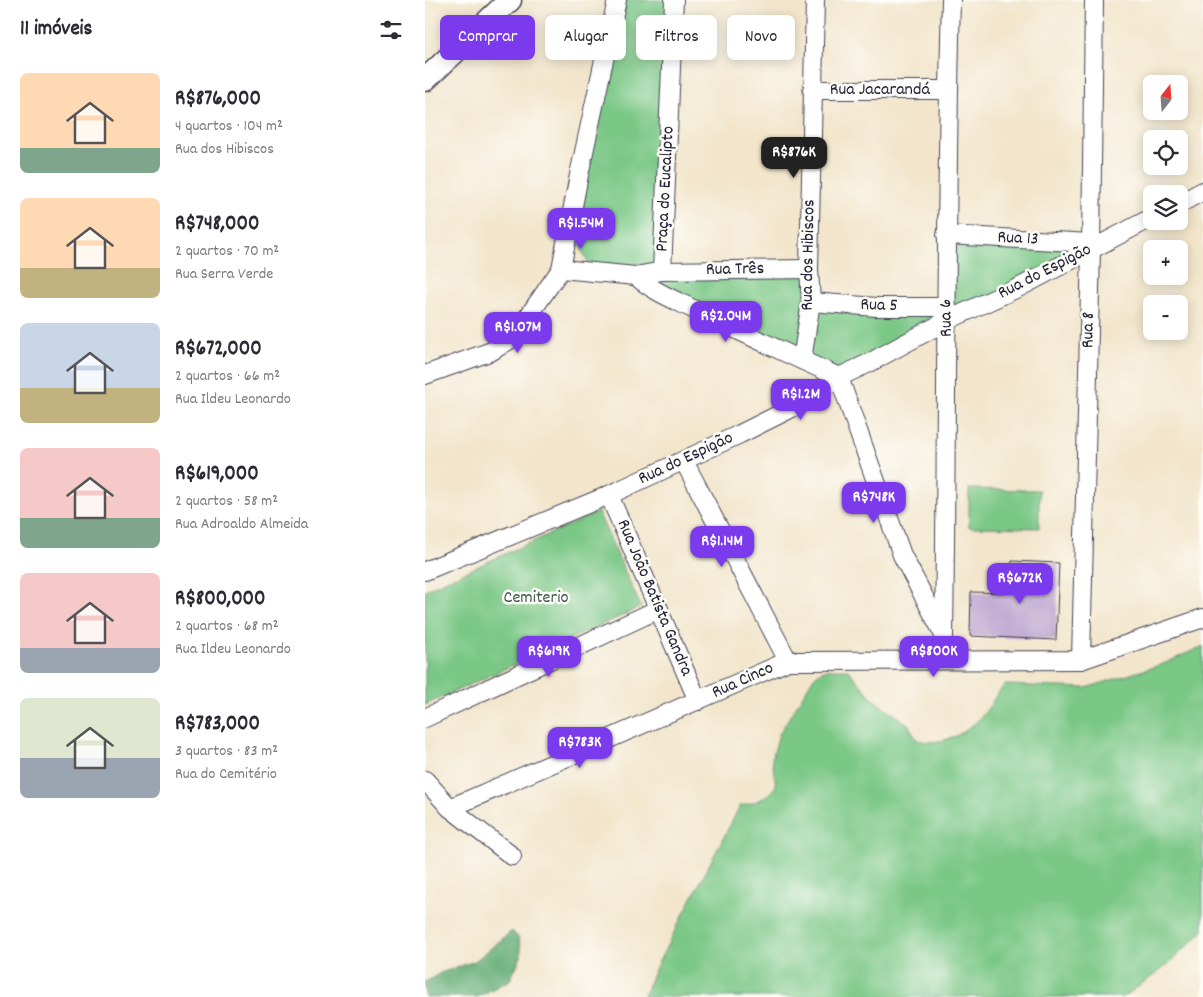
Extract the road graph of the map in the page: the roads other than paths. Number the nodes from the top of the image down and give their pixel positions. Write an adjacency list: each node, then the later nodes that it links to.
1 (491, 0): 8 (main road)
2 (511, 0): 9 (main road)
3 (617, 0): 17 (street)
4 (674, 0): 19 (street, Praça do Eucalipto)
5 (815, 0): 10 (street, Rua dos Hibiscos)
6 (951, 0): 11 (street, Rua 6)
7 (1094, 0): 16 (street, Rua 8)
8 (425, 59)
9 (425, 80)
10 (812, 90): 11 (street, Rua Jacarandá); 18 (street, Rua dos Hibiscos)
11 (948, 90): 15 (street, Rua 6)
12 (1203, 191): 13 (street)
13 (1188, 199)
14 (1143, 222): 16 (street, Rua do Espigão)
15 (946, 235): 16 (street, Rua 13); 22 (street, Rua 6)
16 (1091, 246): 22 (street, Rua do Espigão); 32 (street, Rua 8)
17 (561, 269): 20 (street, Praça do Eucalipto); 24 (street)
18 (809, 269): 19 (street, Rua Três); 21 (street, Rua dos Hibiscos)
19 (662, 271): 20 (street, Praça do Eucalipto)
20 (635, 276): 23 (street)
21 (811, 302): 22 (street, Rua 5); 23 (street, Rua dos Hibiscos)
22 (947, 314): 25 (street, Rua do Espigão); 31 (street, Rua 6)
23 (801, 360): 25 (street)
24 (425, 375)
25 (839, 377): 26 (street, Rua do Espigão); 31 (street)
26 (684, 461): 27 (street, Rua do Espigão); 33 (street)
27 (609, 495): 28 (street, Rua do Espigão); 29 (street, Rua João Batista Gandra)
28 (425, 571)
29 (659, 609): 35 (street, Rua João Batista Gandra); 36 (street)
30 (1203, 618): 32 (street)
31 (944, 636): 34 (street, Rua 6)
32 (1081, 660): 34 (street)
33 (788, 661): 34 (street); 35 (street, Rua Cinco)
34 (945, 662)
35 (698, 701): 38 (street, Rua Cinco)
36 (425, 718)
37 (425, 780): 38 (street)
38 (449, 808): 39 (street)
39 (512, 856)

